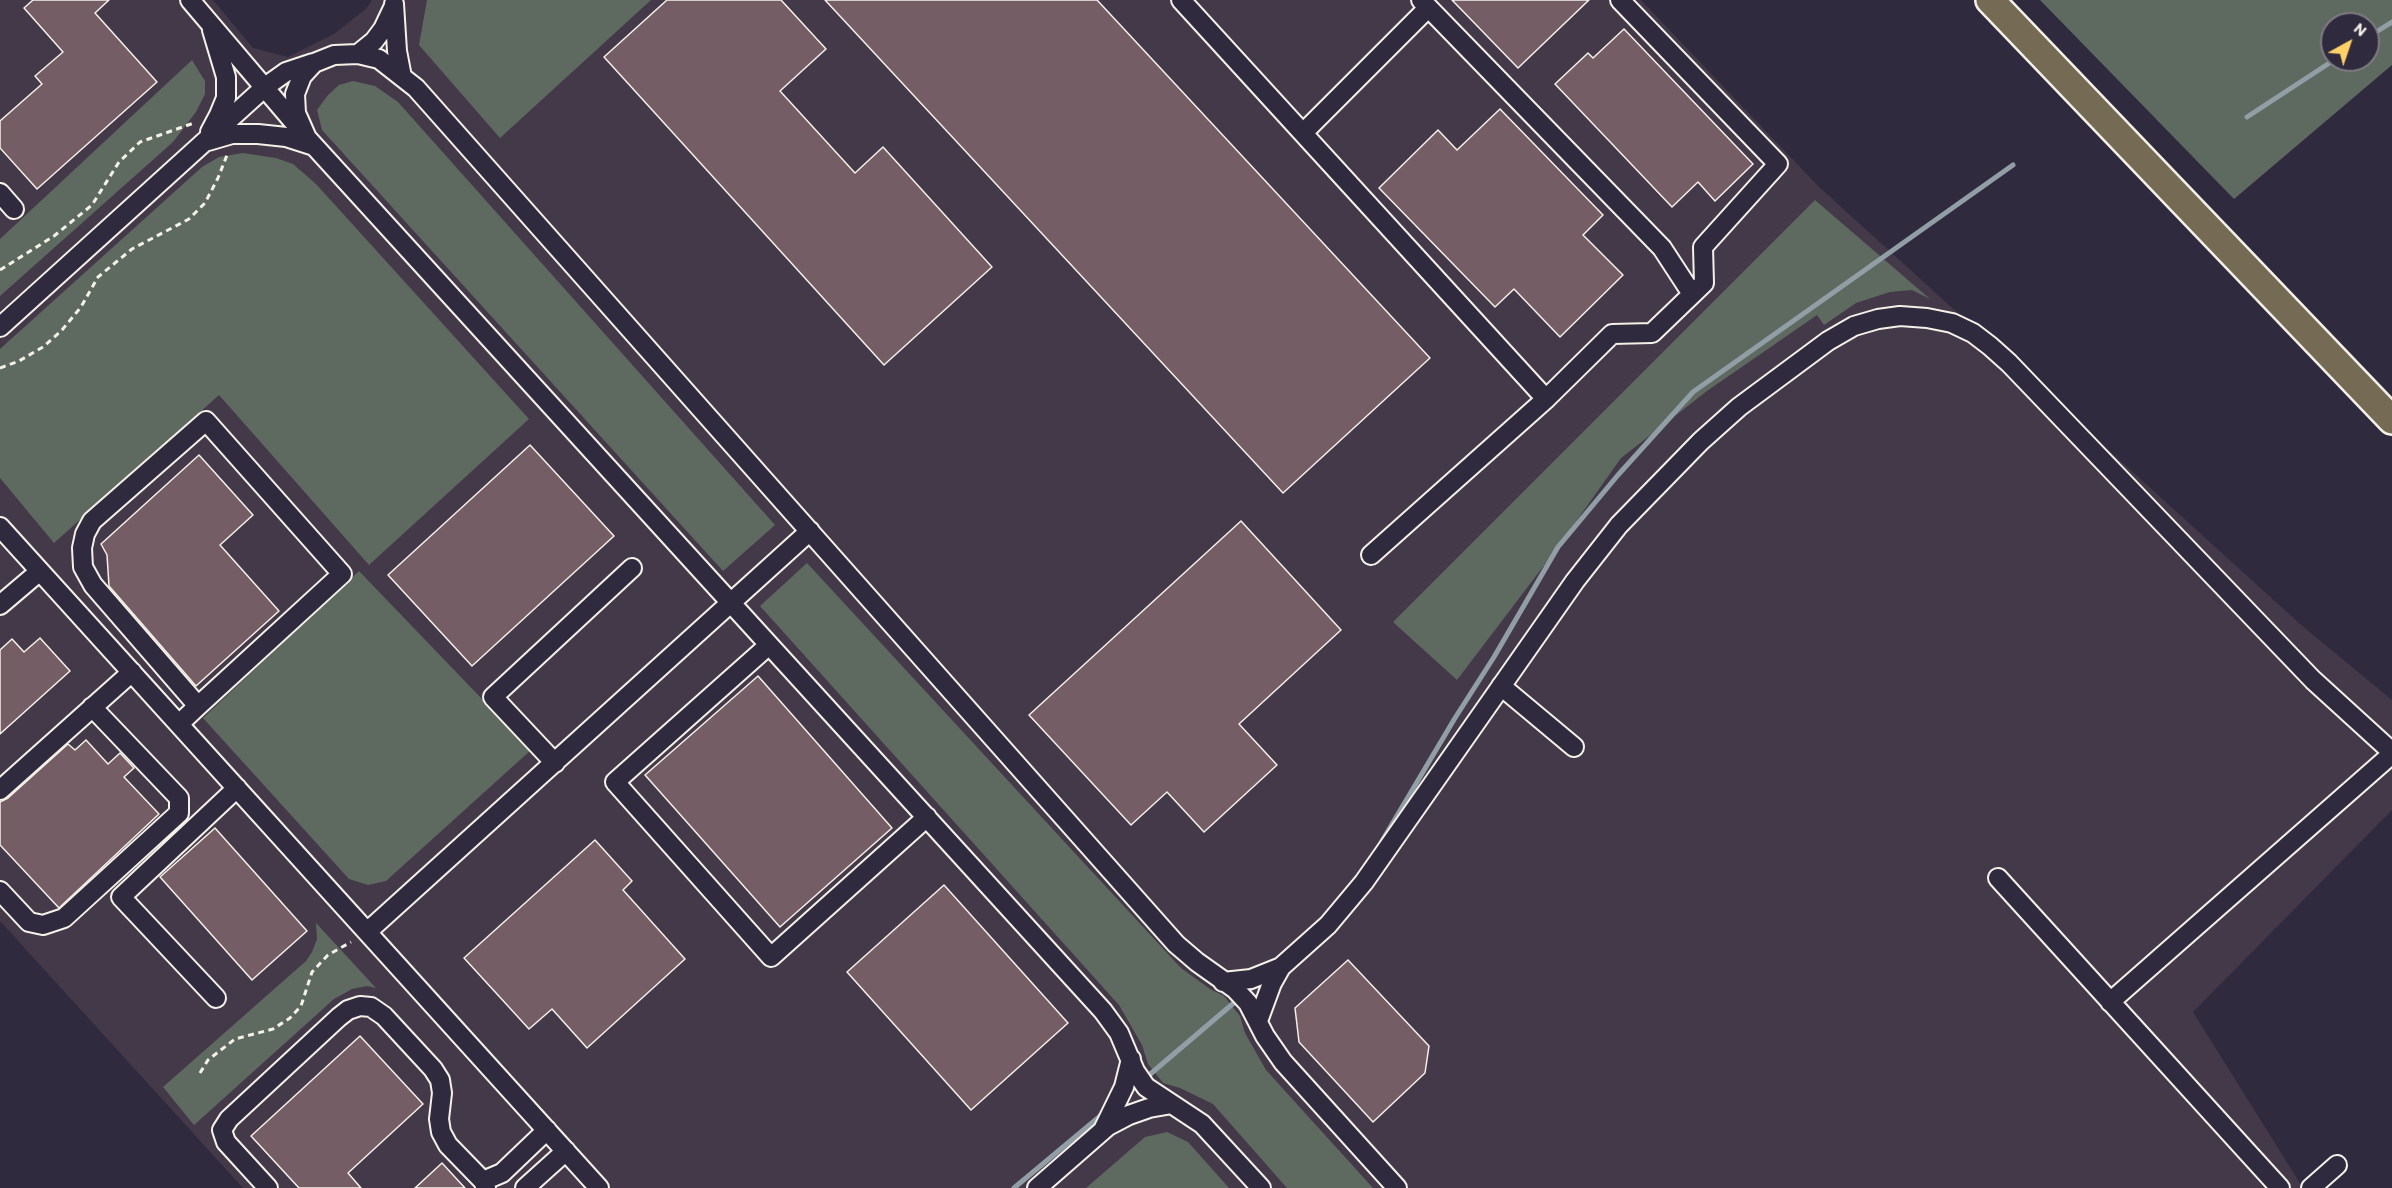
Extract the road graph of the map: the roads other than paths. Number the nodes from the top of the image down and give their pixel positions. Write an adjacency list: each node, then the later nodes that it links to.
1 (190, 0): 7 (street)
2 (1181, 0): 12 (street)
3 (1620, 0): 17 (street)
4 (1990, 0): 20 (highway)
5 (394, 2): 8 (street); 10 (street)
6 (1425, 4): 12 (street); 17 (street)
7 (210, 23): 11 (street); 13 (street)
8 (358, 54): 9 (street); 10 (street)
9 (314, 63): 11 (street); 14 (street)
10 (402, 77): 22 (street)
11 (265, 87): 13 (street); 14 (street)
12 (1303, 133): 19 (street)
13 (203, 142): 14 (street); 18 (street)
14 (311, 142): 26 (street)
15 (0, 194): 16 (street)
16 (14, 209)
17 (1692, 294): 19 (street)
18 (0, 327)
19 (1546, 399): 23 (street)
20 (2392, 420)
21 (0, 527): 25 (street)
22 (810, 531): 26 (street); 44 (street)
23 (1371, 555)
24 (632, 568): 36 (street)
25 (40, 571): 27 (street); 29 (street)
26 (732, 603): 28 (street); 36 (street)
27 (0, 605)
28 (769, 645): 39 (street); 39 (street)
29 (132, 672): 32 (street); 33 (street)
30 (1501, 686): 34 (street); 35 (street); 43 (street)
31 (198, 706): 31 (street); 33 (street)
32 (92, 707): 38 (street); 41 (street)
33 (179, 724): 37 (street)
34 (1574, 747)
35 (2392, 753): 46 (street)
36 (555, 763): 42 (street)
37 (237, 788): 42 (street); 45 (street)
38 (0, 790)
39 (927, 817): 48 (street)
40 (1998, 878): 46 (street)
41 (0, 891)
42 (367, 932): 51 (street)
43 (1281, 967): 44 (street); 47 (street)
44 (1223, 981): 47 (street)
45 (216, 998)
46 (2110, 1002): 61 (street)
47 (1258, 1021): 60 (street)
48 (1131, 1059): 49 (street); 50 (street)
49 (1172, 1104): 50 (street); 59 (street)
50 (1103, 1129): 58 (street)
51 (547, 1130): 52 (street); 54 (street)
52 (566, 1151): 56 (street); 57 (street)
53 (2337, 1165): 62 (street)
54 (484, 1184): 55 (street)
55 (268, 1188)
56 (525, 1188)
57 (599, 1188)
58 (1037, 1188)
59 (1261, 1188)
60 (1397, 1188)
61 (2280, 1188)
62 (2311, 1188)

